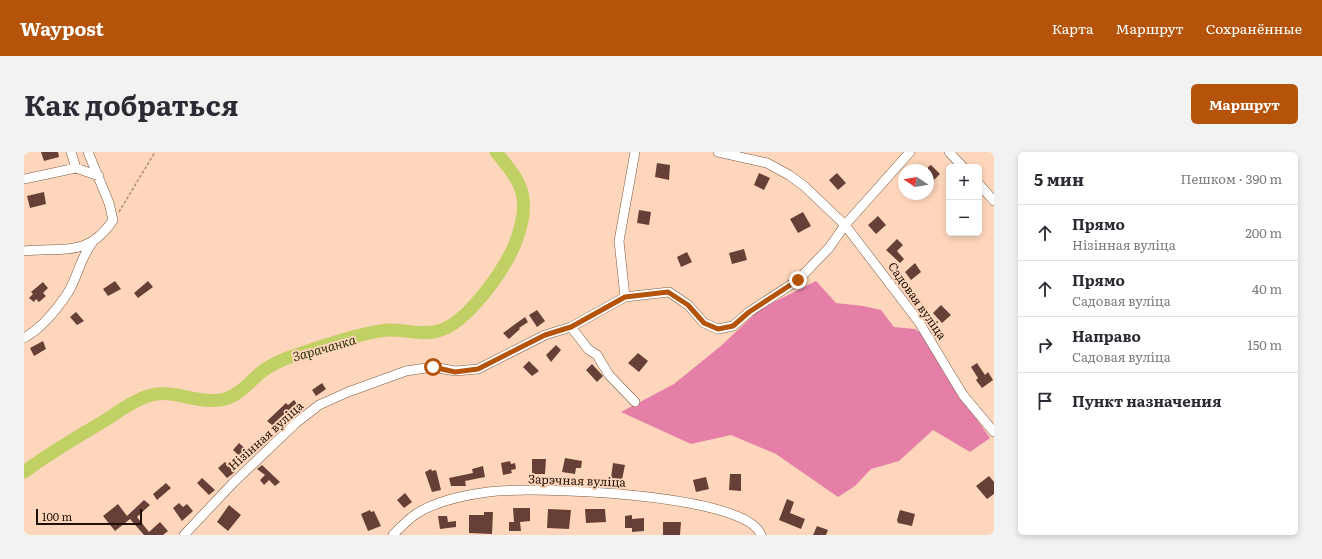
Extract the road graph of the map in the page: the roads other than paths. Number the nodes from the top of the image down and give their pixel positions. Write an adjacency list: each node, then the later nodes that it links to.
1 (71, 152): 8 (street)
2 (88, 152): 9 (street)
3 (635, 152): 16 (street)
4 (718, 152): 13 (street, Садовая вуліца)
5 (910, 152): 13 (street)
6 (949, 152): 7 (street)
7 (960, 164)
8 (76, 168): 9 (street); 10 (street)
9 (99, 176): 14 (street)
10 (24, 179)
11 (982, 187): 12 (street)
12 (994, 201)
13 (845, 225): 16 (street); 20 (street, Садовая вуліца)
14 (92, 243): 15 (street); 18 (street)
15 (24, 251)
16 (625, 297): 17 (street, Нізінная вуліца)
17 (571, 327): 19 (street); 21 (street, Нізінная вуліца)
18 (24, 338)
19 (635, 402)
20 (994, 432)
21 (184, 535)
22 (394, 535): 23 (street, Зарэчная вуліца)
23 (762, 535)

